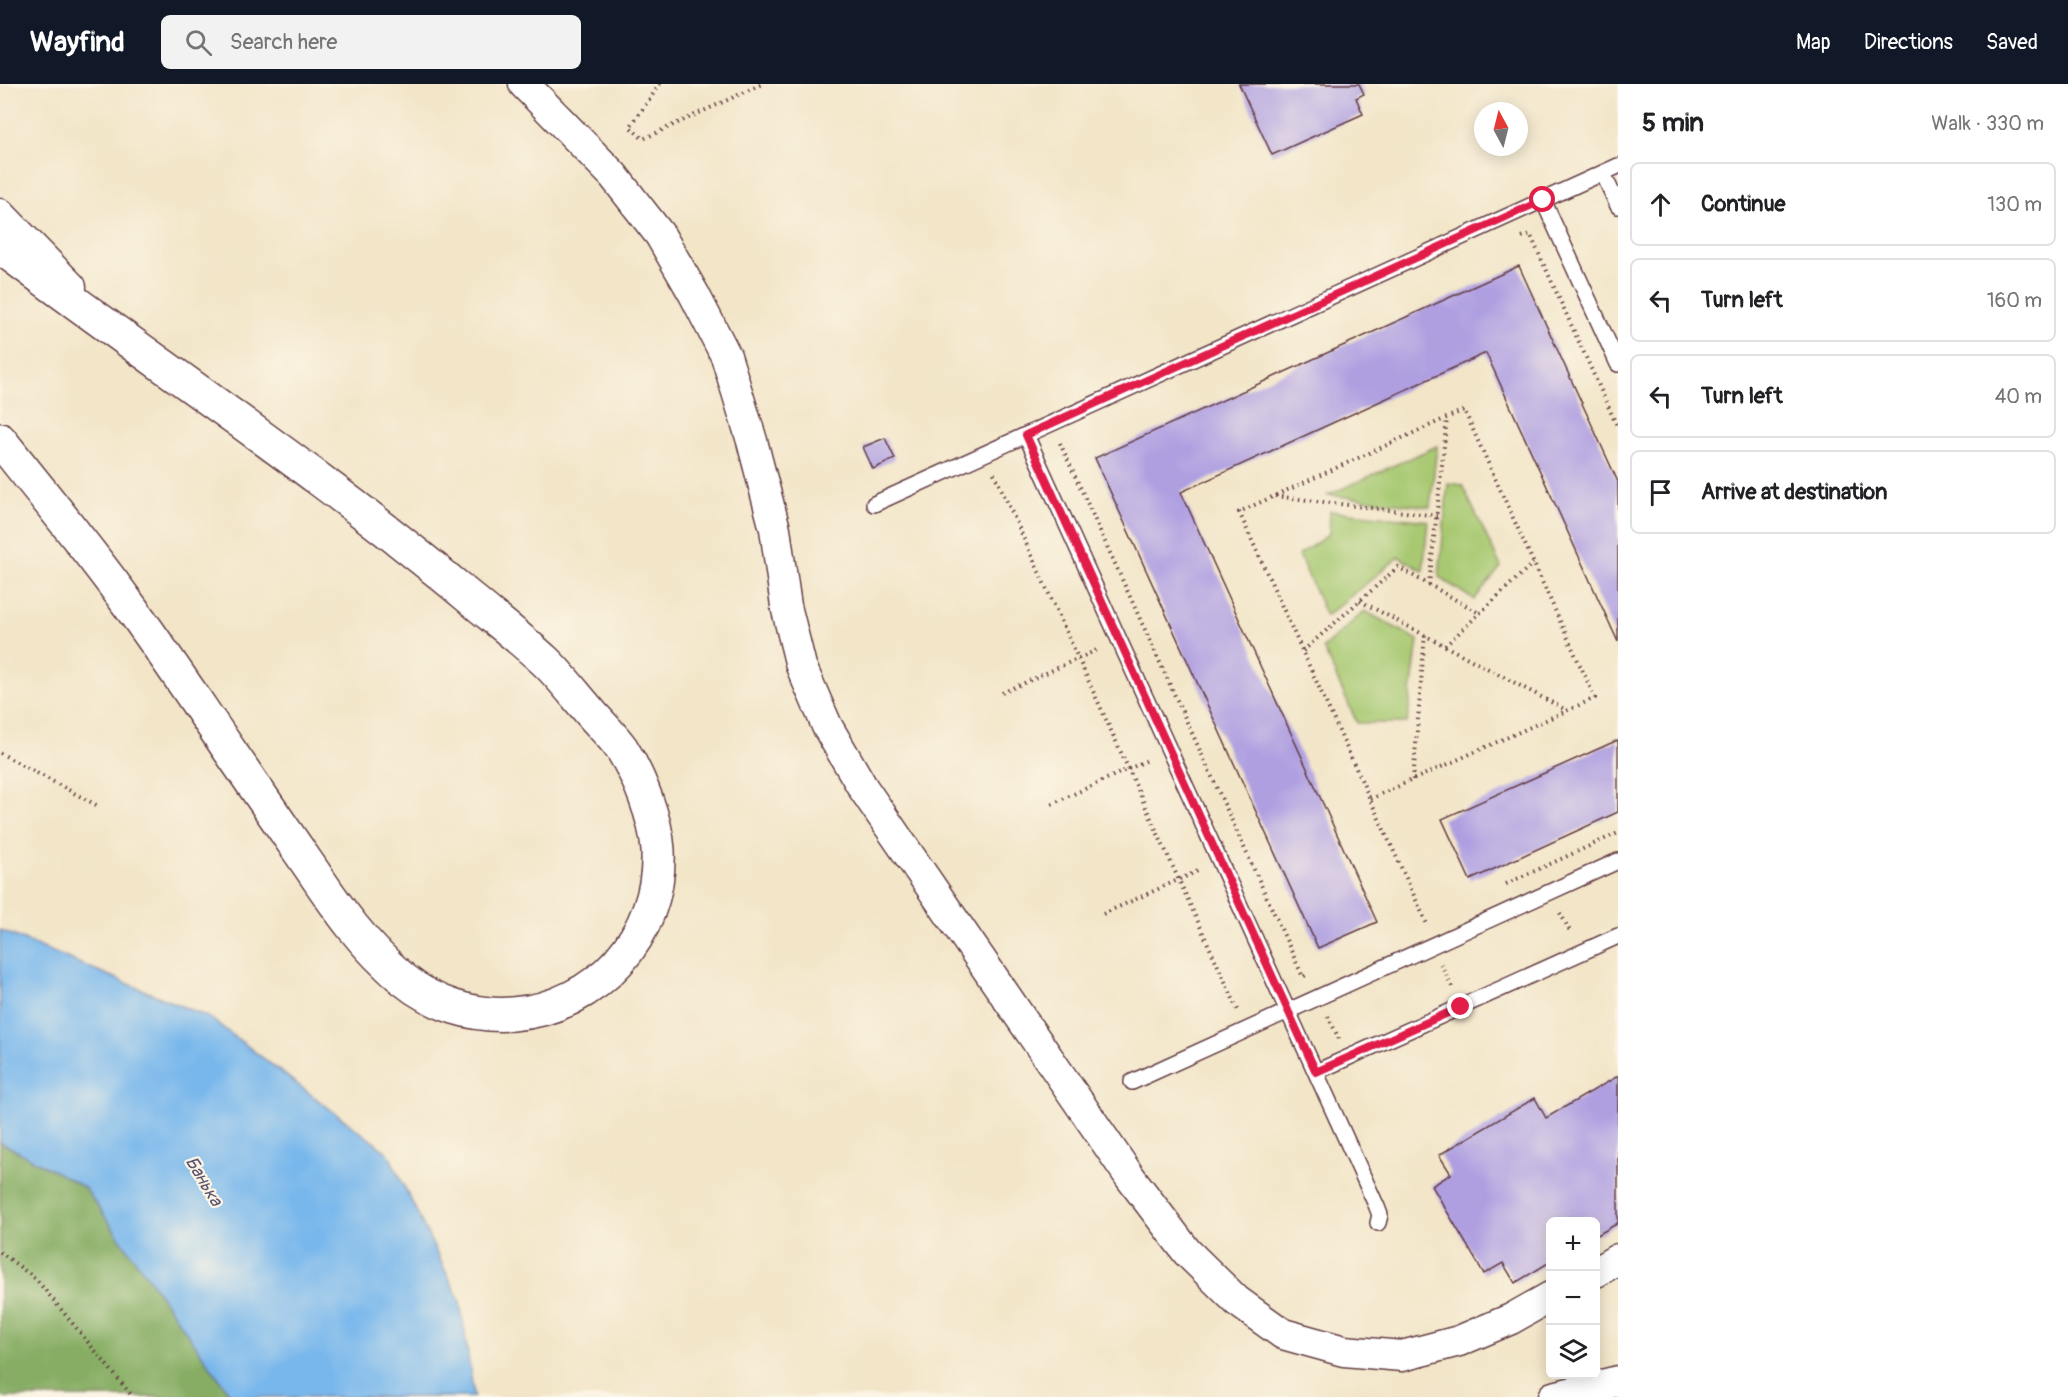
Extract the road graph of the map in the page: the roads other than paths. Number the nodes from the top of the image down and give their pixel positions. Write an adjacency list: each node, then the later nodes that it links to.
1 (524, 84): 21 (street)
2 (1618, 166): 3 (lane)
3 (1603, 173): 4 (lane); 5 (lane)
4 (1543, 200): 9 (lane); 10 (lane)
5 (1618, 206)
6 (0, 214): 8 (street)
7 (0, 247): 8 (street)
8 (111, 328): 11 (street)
9 (1618, 364)
10 (1026, 435): 12 (lane); 15 (lane)
11 (0, 440)
12 (873, 504)
13 (1618, 861): 15 (lane)
14 (1618, 936): 16 (lane)
15 (1288, 1010): 16 (lane); 17 (lane)
16 (1316, 1072): 18 (lane)
17 (1132, 1082)
18 (1378, 1223)
19 (1618, 1259): 20 (street)
20 (1598, 1271)
21 (1546, 1300)
22 (1618, 1381): 23 (street)
23 (1553, 1397)

